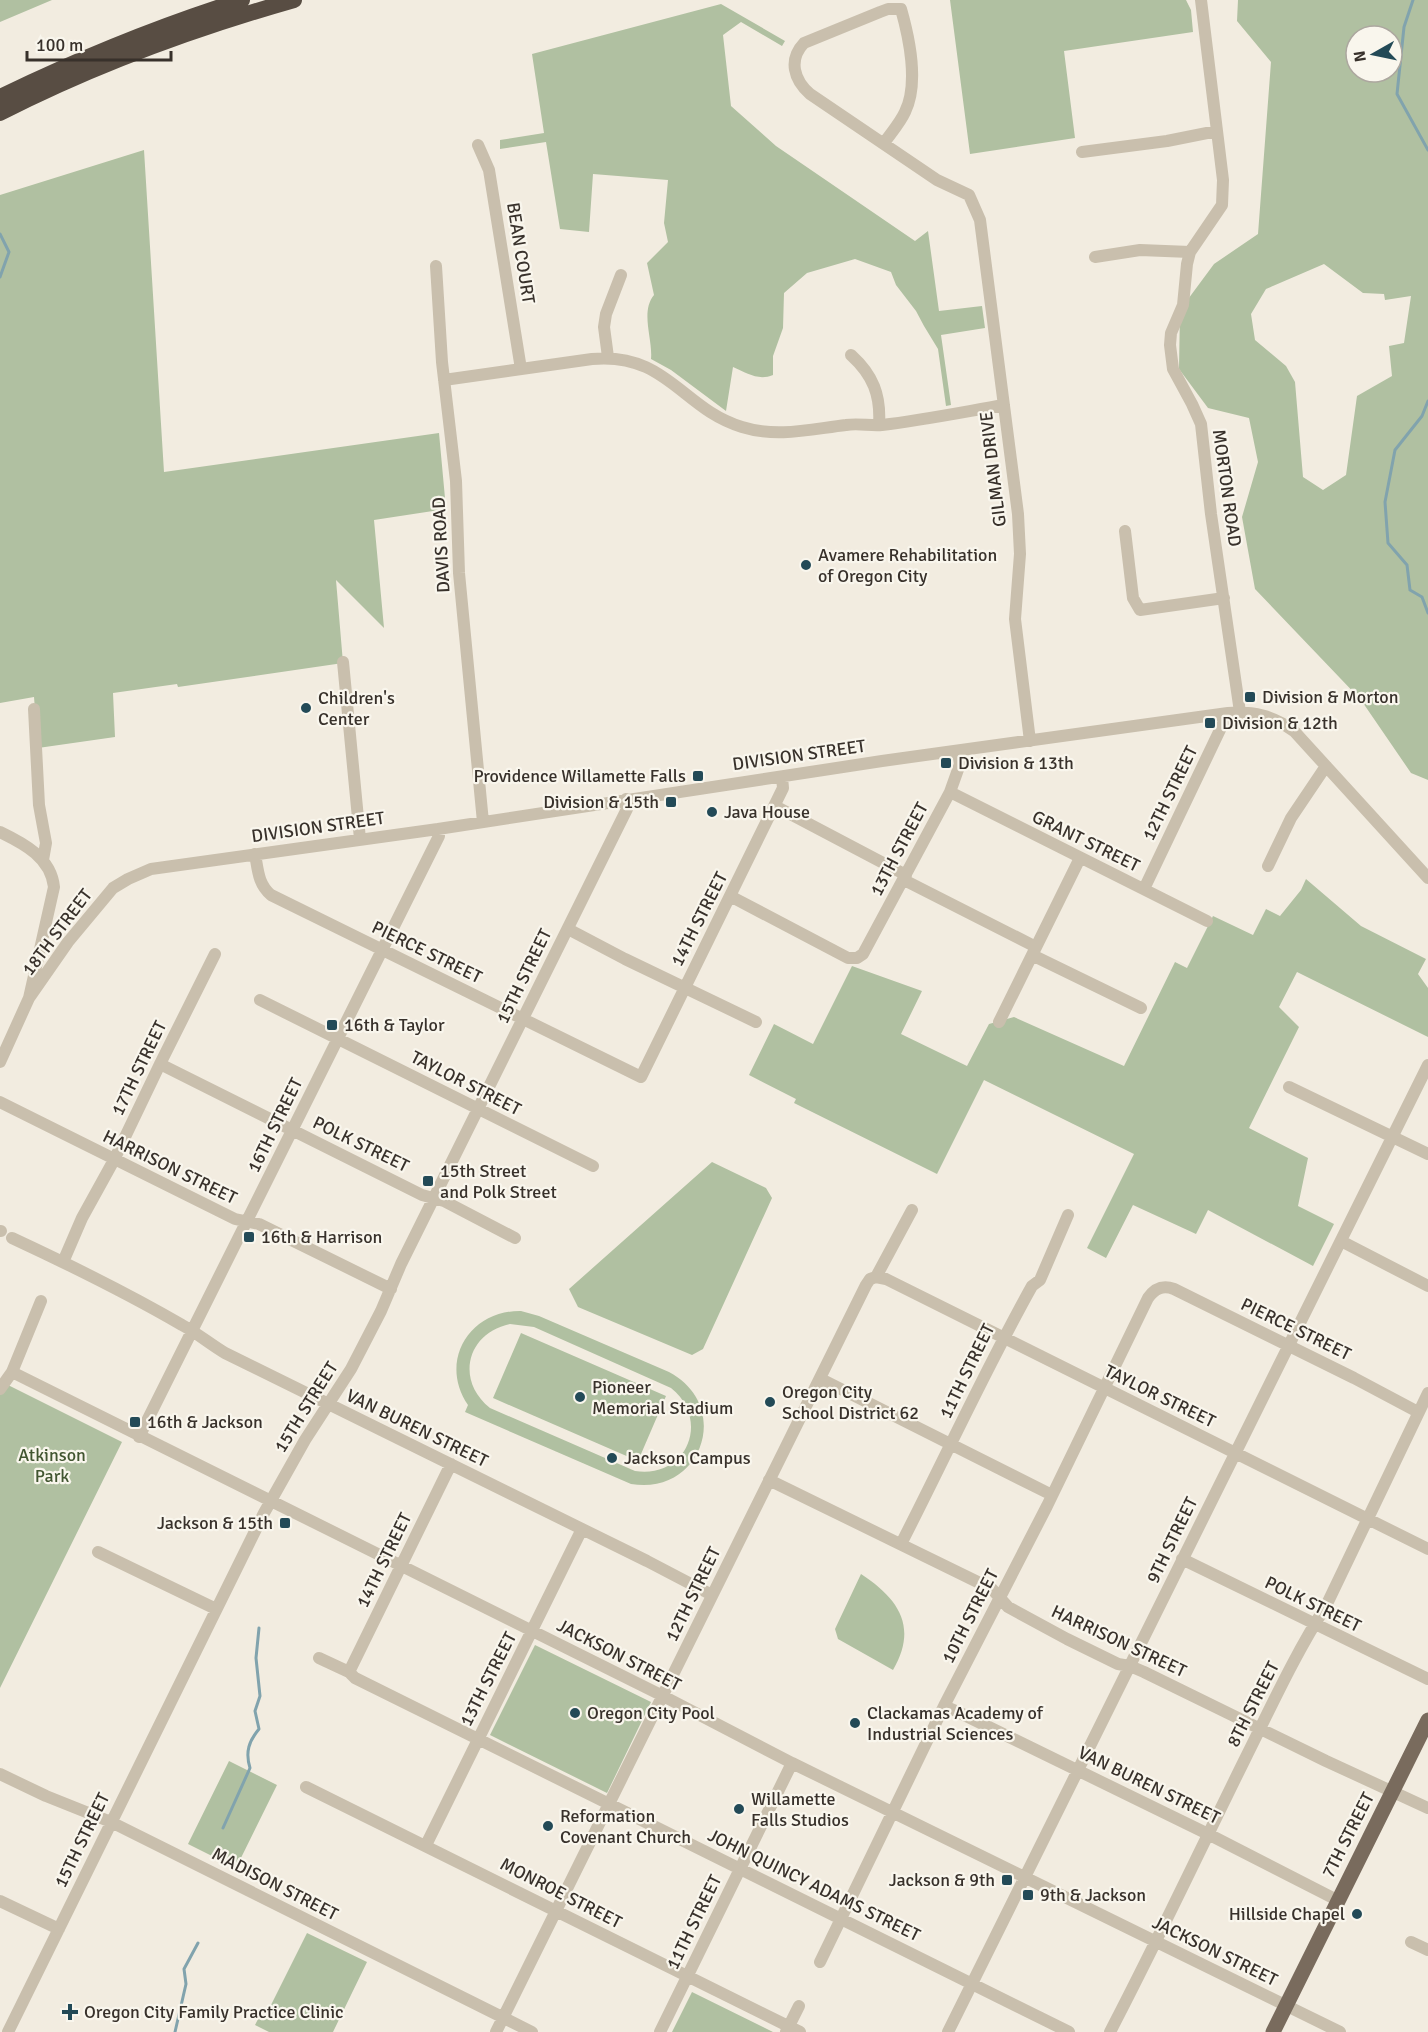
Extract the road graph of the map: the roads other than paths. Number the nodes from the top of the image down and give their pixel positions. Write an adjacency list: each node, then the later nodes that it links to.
1 (242, 0): 4 (highway)
2 (294, 0): 5 (highway)
3 (1201, 0): 6 (street, MORTON ROAD)
4 (0, 97)
5 (0, 113)
6 (1217, 131): 9 (street); 10 (street, MORTON ROAD)
7 (884, 143): 7 (street); 18 (street, GILMAN DRIVE)
8 (478, 145): 16 (street, BEAN COURT)
9 (1082, 152)
10 (1190, 252): 11 (street); 21 (street, MORTON ROAD)
11 (1095, 257)
12 (436, 266): 17 (street, DAVIS ROAD)
13 (621, 275): 15 (street)
14 (850, 355): 19 (street)
15 (608, 357): 16 (street); 19 (street)
16 (521, 369): 17 (street)
17 (444, 380): 32 (street, DAVIS ROAD)
18 (1004, 405): 19 (street); 25 (street, GILMAN DRIVE)
19 (879, 425)
20 (1125, 531): 21 (street)
21 (1224, 598): 24 (street, MORTON ROAD)
22 (343, 662): 35 (street)
23 (34, 709): 38 (street)
24 (1234, 712): 25 (street, DIVISION STREET); 27 (street, DIVISION STREET); 43 (street, 12TH STREET)
25 (1030, 741): 26 (street, DIVISION STREET)
26 (958, 752): 28 (street, DIVISION STREET); 29 (street, 13TH STREET)
27 (1326, 766): 39 (street); 41 (street, DIVISION STREET)
28 (782, 777): 30 (street, DIVISION STREET); 31 (street, 14TH STREET)
29 (950, 792): 37 (street, GRANT STREET); 40 (street, 13TH STREET)
30 (626, 799): 32 (street, DIVISION STREET); 46 (street, 15TH STREET)
31 (775, 806): 40 (street); 44 (street, 14TH STREET)
32 (483, 822): 33 (street, DIVISION STREET)
33 (438, 829): 35 (street, DIVISION STREET); 48 (street, 16TH STREET)
34 (0, 832): 38 (street)
35 (360, 839): 36 (street, DIVISION STREET)
36 (255, 854): 42 (street, DIVISION STREET); 48 (street, PIERCE STREET)
37 (1080, 858): 43 (street, GRANT STREET); 49 (street)
38 (43, 860): 47 (street, 18TH STREET)
39 (1268, 866)
40 (905, 878): 44 (street, 13TH STREET); 49 (street)
41 (1428, 878)
42 (113, 888): 50 (street, 18TH STREET)
43 (1144, 889): 45 (street, GRANT STREET)
44 (730, 896): 52 (street, 14TH STREET)
45 (1207, 921)
46 (568, 929): 52 (street); 56 (street, 15TH STREET)
47 (42, 945): 50 (street); 53 (street, 18TH STREET)
48 (381, 949): 56 (street, PIERCE STREET); 59 (street, 16TH STREET)
49 (1034, 951): 55 (street); 58 (street)
50 (60, 953): 53 (street, 18TH STREET)
51 (215, 954): 61 (street, 17TH STREET)
52 (684, 988): 57 (street); 63 (street, 14TH STREET)
53 (29, 998): 60 (street, 18TH STREET)
54 (260, 1000): 59 (street, TAYLOR STREET)
55 (1141, 1008)
56 (523, 1018): 63 (street, PIERCE STREET); 66 (street, 15TH STREET)
57 (756, 1022)
58 (999, 1022)
59 (338, 1038): 66 (street, TAYLOR STREET); 67 (street, 16TH STREET)
60 (0, 1062)
61 (160, 1064): 67 (street, POLK STREET); 70 (street, 17TH STREET)
62 (1428, 1065): 68 (street, 9TH STREET)
63 (641, 1077)
64 (1289, 1087): 68 (street)
65 (0, 1102): 70 (street, HARRISON STREET)
66 (477, 1110): 71 (street, TAYLOR STREET); 72 (street, 15TH STREET)
67 (292, 1130): 72 (street, POLK STREET); 75 (street, 16TH STREET)
68 (1392, 1136): 69 (street); 78 (street, 9TH STREET)
69 (1428, 1154)
70 (114, 1160): 75 (street, HARRISON STREET); 79 (street, 17TH STREET)
71 (593, 1166)
72 (434, 1198): 77 (street, POLK STREET); 82 (street, 15TH STREET)
73 (912, 1210): 80 (street, 12TH STREET)
74 (1068, 1215): 86 (street, 11TH STREET)
75 (247, 1221): 82 (street, HARRISON STREET); 85 (street, 16TH STREET)
76 (12, 1238): 79 (street, VAN BUREN STREET)
77 (515, 1238)
78 (1341, 1241): 81 (street); 87 (street, 9TH STREET)
79 (63, 1262): 85 (street, VAN BUREN STREET)
80 (876, 1277): 86 (street, TAYLOR STREET); 89 (street, 12TH STREET)
81 (1428, 1286)
82 (391, 1289): 93 (street, 15TH STREET)
83 (1155, 1289): 87 (street, PIERCE STREET); 91 (street, 10TH STREET)
84 (41, 1301): 88 (street)
85 (192, 1331): 93 (street, VAN BUREN STREET); 95 (street, 16TH STREET)
86 (1003, 1338): 91 (street, TAYLOR STREET); 96 (street, 11TH STREET)
87 (1289, 1346): 94 (street, PIERCE STREET); 97 (street, 9TH STREET)
88 (12, 1372): 90 (street); 95 (street, JACKSON STREET)
89 (821, 1380): 96 (street); 99 (street, 12TH STREET)
90 (0, 1389)
91 (1104, 1389): 97 (street, TAYLOR STREET); 100 (street, 10TH STREET)
92 (1428, 1393): 94 (street, 8TH STREET)
93 (328, 1405): 98 (street, VAN BUREN STREET); 101 (street, 15TH STREET)
94 (1418, 1412): 102 (street, 8TH STREET)
95 (139, 1437): 101 (street, JACKSON STREET)
96 (952, 1445): 100 (street); 104 (street, 11TH STREET)
97 (1235, 1453): 102 (street, TAYLOR STREET); 107 (street, 9TH STREET)
98 (451, 1464): 103 (street, VAN BUREN STREET); 108 (street, 14TH STREET)
99 (769, 1480): 104 (street, HARRISON STREET); 109 (street, 12TH STREET)
100 (1052, 1495): 110 (street, 10TH STREET)
101 (271, 1502): 108 (street, JACKSON STREET); 111 (street, 15TH STREET)
102 (1367, 1518): 105 (street, TAYLOR STREET); 112 (street, 8TH STREET)
103 (582, 1529): 109 (street, VAN BUREN STREET); 113 (street, 13TH STREET)
104 (901, 1544): 110 (street, HARRISON STREET)
105 (1428, 1549)
106 (98, 1552): 111 (street)
107 (1182, 1559): 112 (street, POLK STREET); 115 (street, 9TH STREET)
108 (401, 1566): 113 (street, JACKSON STREET); 116 (street, 14TH STREET)
109 (712, 1596): 118 (street, 12TH STREET)
110 (999, 1597): 115 (street, HARRISON STREET); 119 (street, 10TH STREET)
111 (216, 1609): 131 (street, 15TH STREET)
112 (1314, 1624): 117 (street, POLK STREET); 121 (street, 8TH STREET)
113 (532, 1631): 118 (street, JACKSON STREET); 122 (street, 13TH STREET)
114 (318, 1658): 116 (street, JOHN QUINCY ADAMS STREET)
115 (1130, 1666): 121 (street, HARRISON STREET); 124 (street, 9TH STREET)
116 (349, 1672): 122 (street, JOHN QUINCY ADAMS STREET)
117 (1428, 1679)
118 (663, 1696): 123 (street, JACKSON STREET); 128 (street, 12TH STREET)
119 (944, 1706): 124 (street, VAN BUREN STREET); 130 (street, 10TH STREET)
120 (1428, 1720): 127 (main road, 7TH STREET)
121 (1260, 1728): 127 (street, HARRISON STREET); 132 (street, 8TH STREET)
122 (478, 1739): 128 (street, JOHN QUINCY ADAMS STREET); 133 (street, 13TH STREET)
123 (792, 1762): 130 (street, JACKSON STREET); 134 (street, 11TH STREET)
124 (1078, 1770): 132 (street, VAN BUREN STREET); 135 (street, 9TH STREET)
125 (0, 1774): 131 (street, MADISON STREET)
126 (306, 1787): 133 (street, MONROE STREET)
127 (1392, 1792): 129 (street, HARRISON STREET); 136 (main road, 7TH STREET)
128 (609, 1804): 134 (street, JOHN QUINCY ADAMS STREET); 138 (street, 12TH STREET)
129 (1428, 1808)
130 (893, 1812): 135 (street, JACKSON STREET); 139 (street, 10TH STREET)
131 (111, 1822): 140 (street, 15TH STREET); 149 (street, MADISON STREET)
132 (1208, 1834): 136 (street, VAN BUREN STREET); 142 (street, 8TH STREET)
133 (426, 1845): 138 (street, MONROE STREET)
134 (740, 1869): 139 (street, JOHN QUINCY ADAMS STREET); 145 (street, 11TH STREET)
135 (1025, 1878): 142 (street, JACKSON STREET); 146 (street, 9TH STREET)
136 (1337, 1900): 147 (main road, 7TH STREET)
137 (0, 1901): 140 (street)
138 (556, 1910): 145 (street, MONROE STREET); 149 (street, 12TH STREET)
139 (841, 1919): 144 (street, 10TH STREET); 146 (street, JOHN QUINCY ADAMS STREET)
140 (59, 1929): 151 (street, 15TH STREET)
141 (1411, 1942): 143 (street)
142 (1156, 1943): 147 (street, JACKSON STREET); 157 (street, 8TH STREET)
143 (1428, 1950)
144 (820, 1962)
145 (687, 1976): 150 (street, MONROE STREET); 154 (street, 11TH STREET)
146 (972, 1984): 155 (street, 9TH STREET); 156 (street, JOHN QUINCY ADAMS STREET)
147 (1286, 2005): 158 (main road, 7TH STREET); 159 (street, JACKSON STREET)
148 (799, 2006): 150 (street)
149 (503, 2018): 152 (street, 12TH STREET); 153 (street, MADISON STREET)
150 (792, 2030)
151 (8, 2032)
152 (496, 2032)
153 (532, 2032)
154 (660, 2032)
155 (948, 2032)
156 (1069, 2032)
157 (1110, 2032)
158 (1273, 2032)
159 (1340, 2032)

